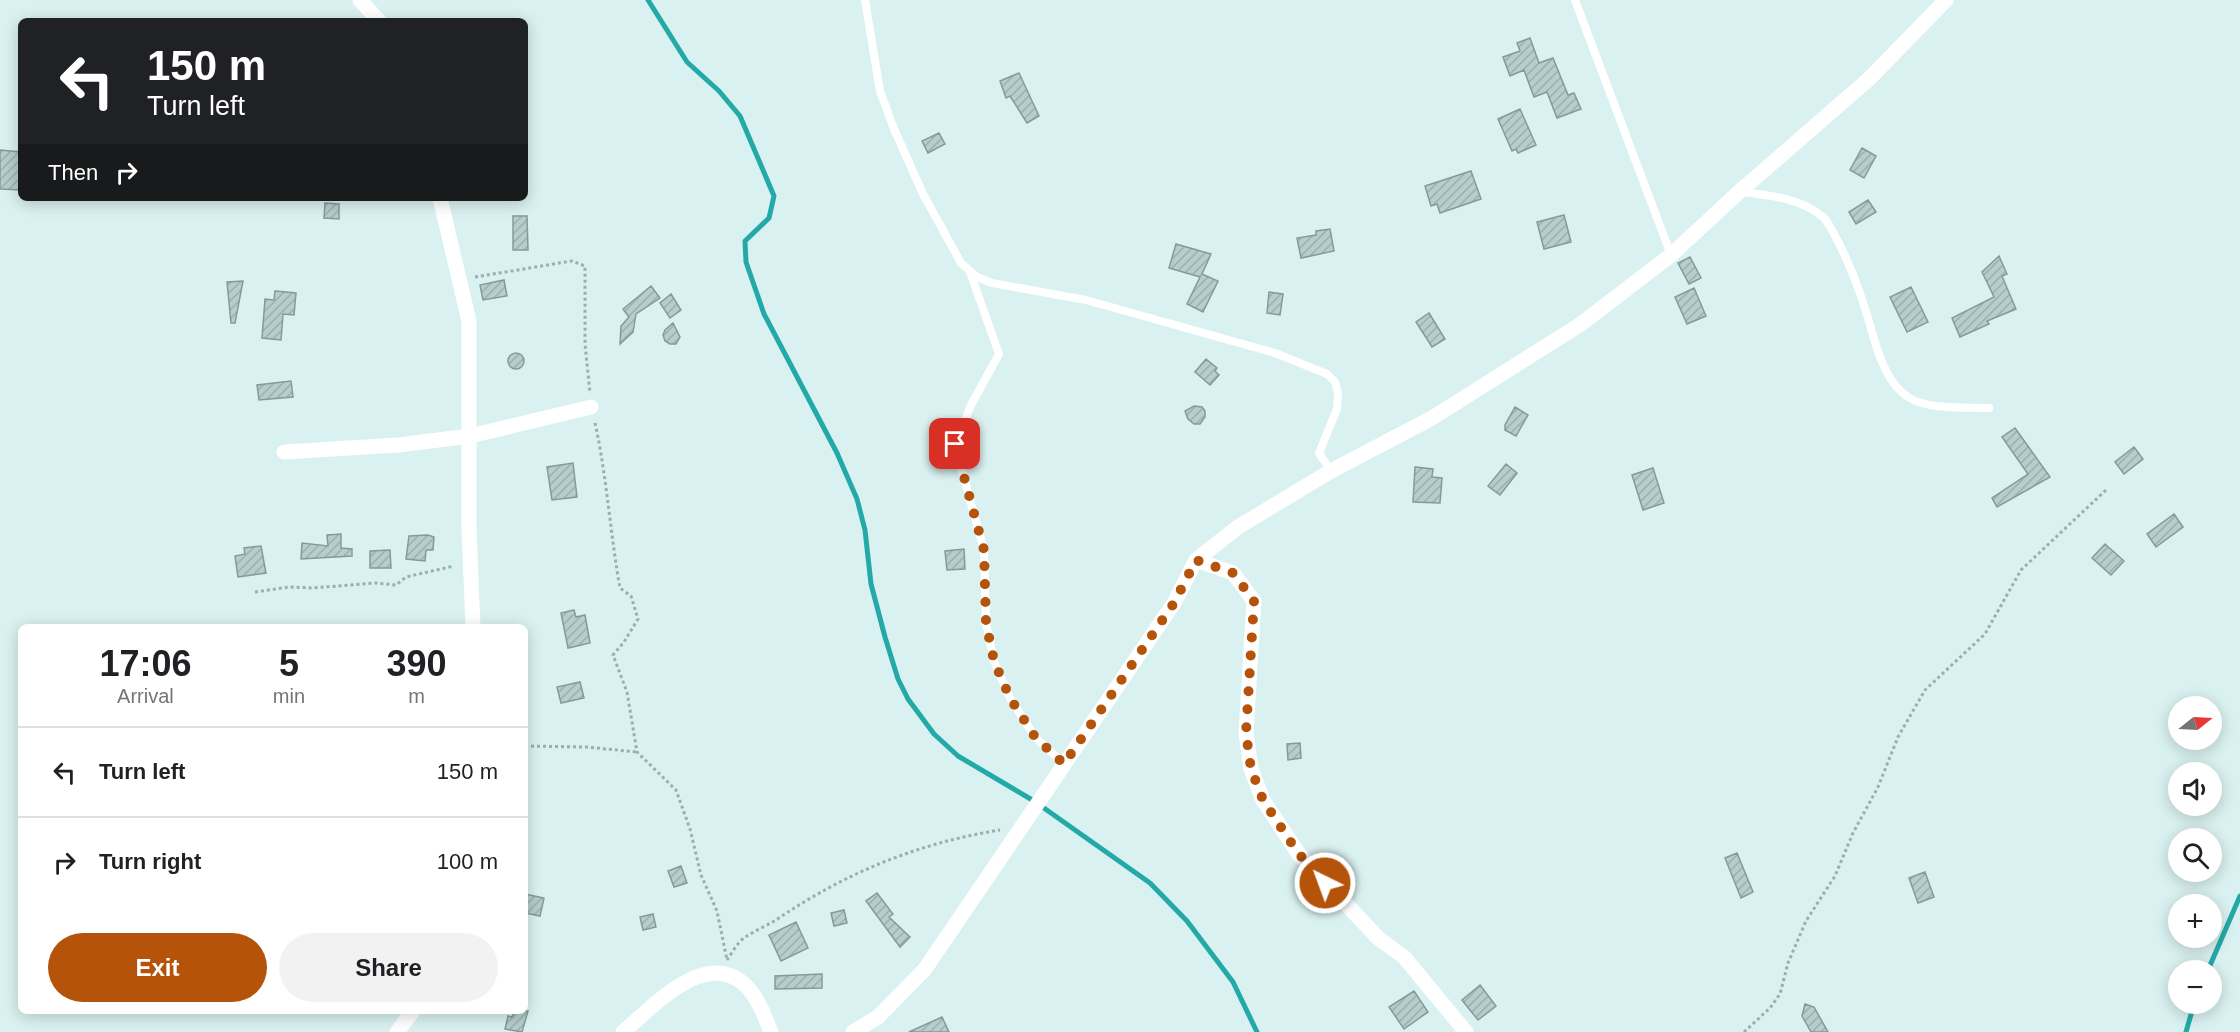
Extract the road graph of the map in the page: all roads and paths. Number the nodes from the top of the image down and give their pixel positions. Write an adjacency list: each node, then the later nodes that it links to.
1 (360, 0): 5 (street)
2 (865, 0): 9 (lane)
3 (1575, 0): 8 (lane)
4 (1947, 0): 6 (street)
5 (376, 18)
6 (1739, 192): 8 (street); 12 (lane)
7 (441, 201): 10 (street)
8 (1671, 255): 15 (street)
9 (970, 270): 15 (lane); 23 (lane)
10 (460, 279): 11 (path); 13 (street)
11 (591, 407): 13 (street); 22 (path)
12 (1989, 408)
13 (470, 436): 14 (street); 17 (street)
14 (284, 452)
15 (1331, 471): 18 (street)
16 (2106, 490): 32 (path)
17 (470, 560): 19 (path); 20 (street)
18 (1196, 560): 23 (street); 31 (street)
19 (255, 592)
20 (473, 624)
21 (528, 746): 22 (path)
22 (637, 752): 25 (path)
23 (1060, 770): 24 (street)
24 (1019, 829): 25 (path); 30 (street)
25 (728, 967): 28 (street); 29 (street)
26 (411, 1014): 27 (street)
27 (397, 1032)
28 (622, 1032)
29 (771, 1032)
30 (853, 1032)
31 (1466, 1032)
32 (1744, 1032)

